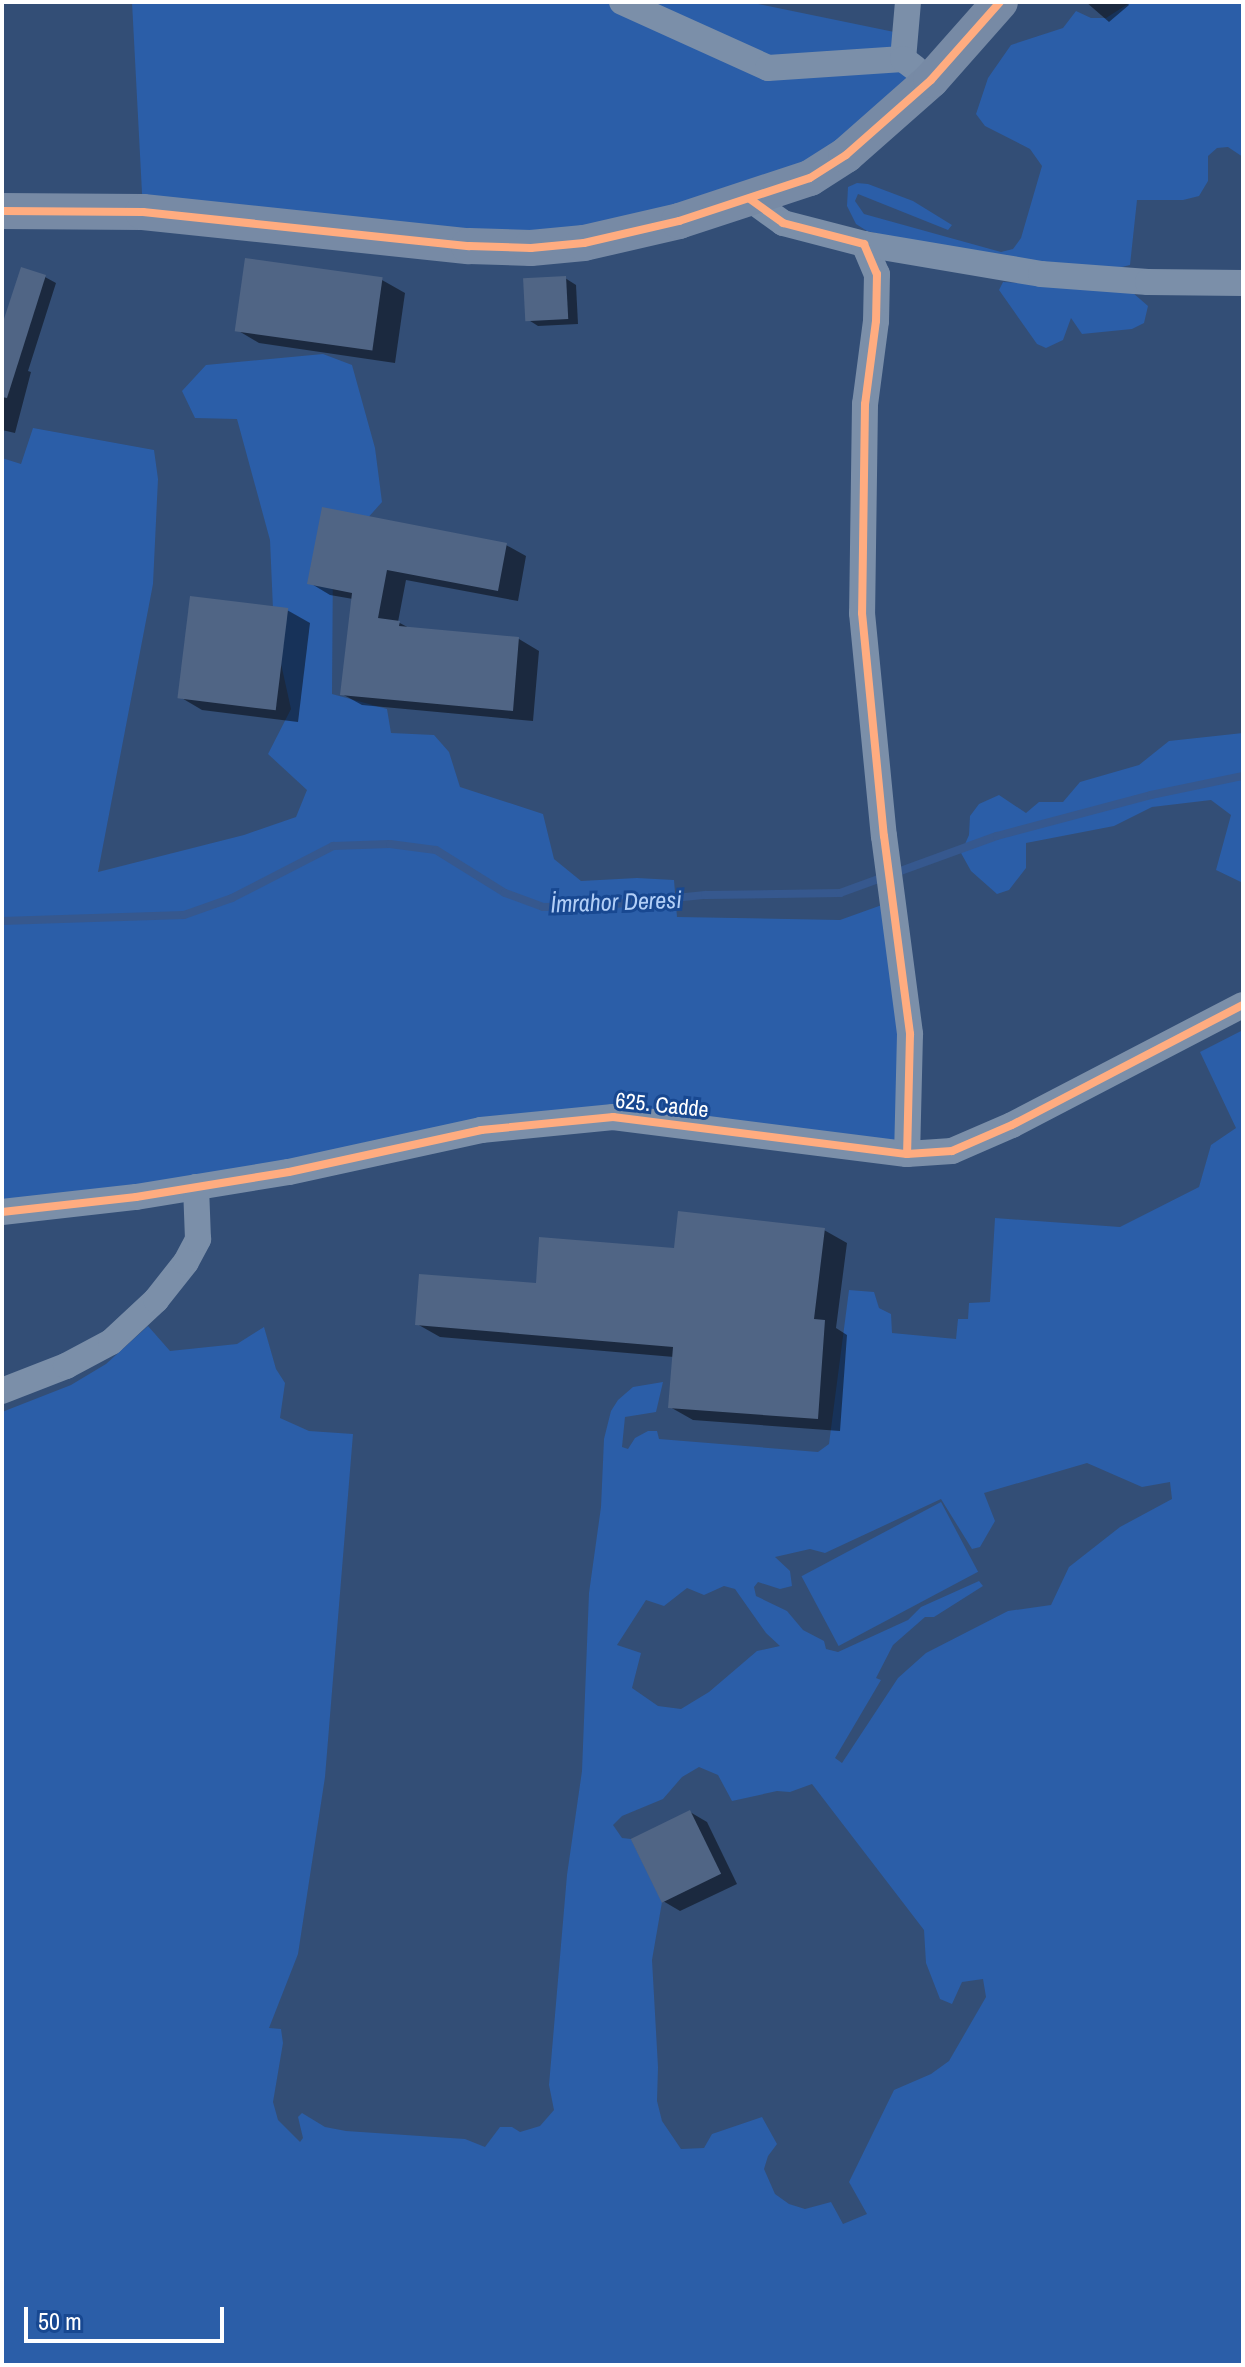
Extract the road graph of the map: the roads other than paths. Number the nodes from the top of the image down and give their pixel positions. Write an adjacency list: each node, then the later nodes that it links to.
1 (622, 2): 4 (street)
2 (908, 2): 4 (street)
3 (1000, 2): 4 (street)
4 (917, 69): 5 (street)
5 (750, 199): 6 (street); 7 (street)
6 (2, 211)
7 (864, 244): 8 (street); 10 (street)
8 (1243, 283)
9 (1243, 1005): 10 (street, 625. Cadde)
10 (907, 1154): 11 (street, 625. Cadde)
11 (196, 1187): 12 (street, 625. Cadde); 13 (street)
12 (2, 1212)
13 (2, 1391)

